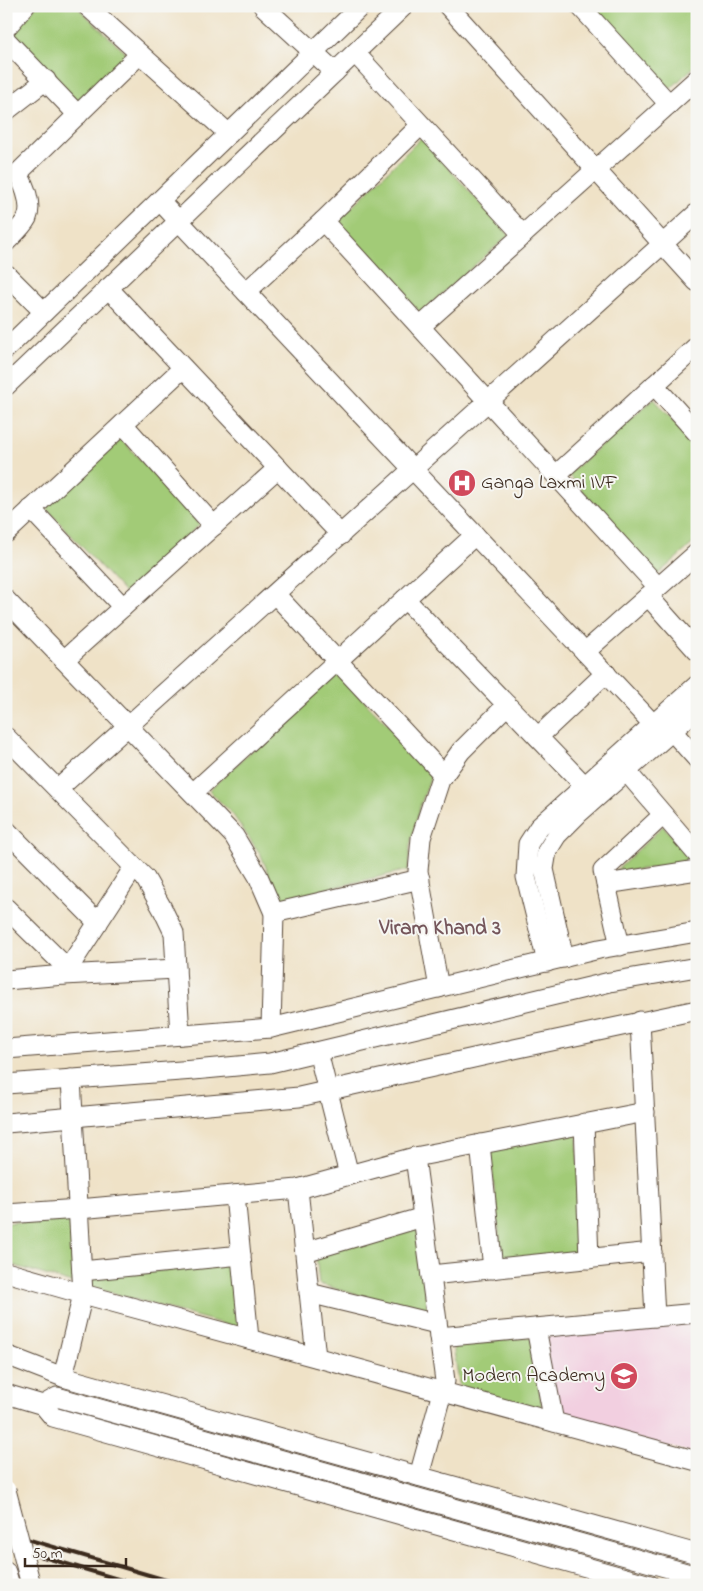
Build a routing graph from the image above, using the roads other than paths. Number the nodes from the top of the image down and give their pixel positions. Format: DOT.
graph roads {
  1 [pos="25,6"];
  2 [pos="87,6"];
  3 [pos="263,6"];
  4 [pos="361,6"];
  5 [pos="404,6"];
  6 [pos="448,6"];
  7 [pos="580,6"];
  8 [pos="6,28"];
  9 [pos="6,40"];
  10 [pos="314,52"];
  11 [pos="355,53"];
  12 [pos="140,54"];
  13 [pos="335,72"];
  14 [pos="697,79"];
  15 [pos="46,80"];
  16 [pos="670,104"];
  17 [pos="6,111"];
  18 [pos="78,115"];
  19 [pos="421,125"];
  20 [pos="229,134"];
  21 [pos="596,170"];
  22 [pos="160,201"];
  23 [pos="697,213"];
  24 [pos="178,221"];
  25 [pos="323,221"];
  26 [pos="523,235"];
  27 [pos="6,242"];
  28 [pos="662,244"];
  29 [pos="6,274"];
  30 [pos="697,282"];
  31 [pos="108,288"];
  32 [pos="246,292"];
  33 [pos="44,312"];
  34 [pos="420,327"];
  35 [pos="697,346"];
  36 [pos="6,349"];
  37 [pos="183,368"];
  38 [pos="654,385"];
  39 [pos="6,386"];
  40 [pos="488,402"];
  41 [pos="122,424"];
  42 [pos="697,433"];
  43 [pos="278,468"];
  44 [pos="413,470"];
  45 [pos="556,475"];
  46 [pos="31,510"];
  47 [pos="214,526"];
  48 [pos="6,533"];
  49 [pos="341,534"];
  50 [pos="475,535"];
  51 [pos="697,554"];
  52 [pos="653,591"];
  53 [pos="275,594"];
  54 [pos="405,599"];
  55 [pos="6,600"];
  56 [pos="123,607"];
  57 [pos="697,650"];
  58 [pos="585,652"];
  59 [pos="64,660"];
  60 [pos="338,661"];
  61 [pos="606,673"];
  62 [pos="697,685"];
  63 [pos="507,705"];
  64 [pos="697,709"];
  65 [pos="653,724"];
  66 [pos="128,726"];
  67 [pos="672,731"];
  68 [pos="538,737"];
  69 [pos="9,747"];
  70 [pos="697,759"];
  71 [pos="626,771"];
  72 [pos="444,775"];
  73 [pos="584,785"];
  74 [pos="58,790"];
  75 [pos="193,793"];
  76 [pos="663,815"];
  77 [pos="6,830"];
  78 [pos="697,854"];
  79 [pos="134,867"];
  80 [pos="697,870"];
  81 [pos="420,880"];
  82 [pos="606,884"];
  83 [pos="8,913"];
  84 [pos="274,913"];
  85 [pos="98,923"];
  86 [pos="697,932"];
  87 [pos="620,946"];
  88 [pos="555,960"];
  89 [pos="697,967"];
  90 [pos="176,969"];
  91 [pos="66,972"];
  92 [pos="6,980"];
  93 [pos="439,988"];
  94 [pos="697,1010"];
  95 [pos="640,1021"];
  96 [pos="271,1028"];
  97 [pos="180,1035"];
  98 [pos="6,1049"];
  99 [pos="318,1052"];
  100 [pos="70,1079"];
  101 [pos="6,1084"];
  102 [pos="327,1091"];
  103 [pos="645,1112"];
  104 [pos="74,1118"];
  105 [pos="6,1123"];
  106 [pos="584,1124"];
  107 [pos="480,1144"];
  108 [pos="414,1157"];
  109 [pos="349,1175"];
  110 [pos="298,1189"];
  111 [pos="234,1195"];
  112 [pos="78,1210"];
  113 [pos="6,1214"];
  114 [pos="423,1217"];
  115 [pos="305,1252"];
  116 [pos="652,1252"];
  117 [pos="240,1255"];
  118 [pos="589,1259"];
  119 [pos="493,1269"];
  120 [pos="82,1271"];
  121 [pos="6,1272"];
  122 [pos="430,1275"];
  123 [pos="309,1293"];
  124 [pos="83,1294"];
  125 [pos="697,1313"];
  126 [pos="655,1317"];
  127 [pos="536,1328"];
  128 [pos="438,1331"];
  129 [pos="248,1339"];
  130 [pos="6,1355"];
  131 [pos="316,1358"];
  132 [pos="63,1378"];
  133 [pos="442,1392"];
  134 [pos="6,1394"];
  135 [pos="43,1405"];
  136 [pos="554,1422"];
  137 [pos="697,1461"];
  138 [pos="419,1476"];
  139 [pos="6,1490"];
  140 [pos="697,1554"];
  141 [pos="6,1572"];
  142 [pos="697,1576"];
  143 [pos="10,1585"];
  144 [pos="31,1585"];
  145 [pos="650,1585"];
  1 -- 8 [label="street"];
  2 -- 12 [label="street"];
  3 -- 10 [label="street"];
  4 -- 10 [label="street"];
  5 -- 11 [label="street"];
  6 -- 21 [label="street"];
  7 -- 16 [label="street"];
  9 -- 15 [label="street"];
  10 -- 13 [label="street"];
  10 -- 20 [label="street"];
  11 -- 13 [label="street"];
  11 -- 19 [label="street"];
  12 -- 18 [label="street"];
  12 -- 20 [label="street"];
  13 -- 24 [label="street"];
  14 -- 16 [label="street"];
  15 -- 17 [label="street"];
  15 -- 18 [label="street"];
  16 -- 21 [label="street"];
  18 -- 27 [label="street"];
  19 -- 25 [label="street"];
  19 -- 26 [label="street"];
  20 -- 22 [label="street"];
  21 -- 26 [label="street"];
  21 -- 28 [label="street"];
  22 -- 24 [label="street"];
  22 -- 33 [label="street"];
  23 -- 28 [label="street"];
  24 -- 31 [label="street"];
  24 -- 32 [label="street"];
  25 -- 32 [label="street"];
  25 -- 34 [label="street"];
  26 -- 34 [label="street"];
  28 -- 30 [label="street"];
  28 -- 40 [label="street"];
  29 -- 33 [label="street"];
  31 -- 37 [label="street"];
  31 -- 39 [label="street"];
  32 -- 44 [label="street"];
  33 -- 36 [label="street"];
  34 -- 40 [label="street"];
  35 -- 38 [label="street"];
  37 -- 41 [label="street"];
  37 -- 43 [label="street"];
  38 -- 42 [label="street"];
  38 -- 45 [label="street"];
  40 -- 44 [label="street"];
  40 -- 45 [label="street"];
  41 -- 46 [label="street"];
  41 -- 47 [label="street"];
  43 -- 47 [label="street"];
  43 -- 49 [label="street"];
  44 -- 49 [label="street"];
  44 -- 50 [label="street"];
  45 -- 52 [label="street"];
  46 -- 48 [label="street"];
  46 -- 56 [label="street"];
  47 -- 56 [label="street"];
  49 -- 53 [label="street"];
  50 -- 54 [label="street"];
  50 -- 58 [label="street"];
  51 -- 52 [label="street"];
  52 -- 57 [label="street"];
  52 -- 58 [label="street"];
  53 -- 60 [label="street"];
  53 -- 66 [label="street"];
  54 -- 60 [label="street"];
  54 -- 63 [label="street"];
  55 -- 59 [label="street"];
  56 -- 59 [label="street"];
  58 -- 61 [label="street"];
  59 -- 66 [label="street"];
  60 -- 72 [label="street"];
  60 -- 75 [label="street"];
  61 -- 65 [label="street"];
  61 -- 68 [label="street"];
  62 -- 65 [label="street"];
  63 -- 68 [label="street"];
  63 -- 72 [label="street"];
  64 -- 67 [label="street"];
  65 -- 67 [label="street"];
  65 -- 73 [label="street"];
  66 -- 74 [label="street"];
  66 -- 75 [label="street"];
  67 -- 70 [label="street"];
  67 -- 71 [label="street"];
  68 -- 73 [label="street"];
  69 -- 74 [label="street"];
  71 -- 76 [label="street"];
  71 -- 88 [label="street"];
  72 -- 81 [label="street"];
  73 -- 88 [label="street"];
  74 -- 79 [label="street"];
  75 -- 84 [label="street"];
  76 -- 78 [label="street"];
  76 -- 82 [label="street"];
  77 -- 85 [label="street"];
  79 -- 85 [label="street"];
  79 -- 90 [label="street"];
  80 -- 82 [label="street"];
  81 -- 84 [label="street"];
  81 -- 93 [label="street"];
  82 -- 87 [label="street"];
  83 -- 91 [label="street"];
  84 -- 96 [label="street"];
  85 -- 91 [label="street"];
  86 -- 87 [label="street"];
  87 -- 88 [label="street"];
  88 -- 93 [label="street"];
  89 -- 99 [label="street"];
  90 -- 91 [label="street"];
  90 -- 97 [label="street"];
  91 -- 92 [label="street"];
  93 -- 96 [label="street"];
  94 -- 95 [label="street"];
  95 -- 102 [label="street"];
  95 -- 103 [label="street"];
  96 -- 97 [label="street"];
  97 -- 98 [label="street"];
  99 -- 100 [label="street"];
  99 -- 102 [label="street"];
  100 -- 101 [label="street"];
  100 -- 104 [label="street"];
  102 -- 104 [label="street"];
  102 -- 109 [label="street"];
  103 -- 106 [label="street"];
  103 -- 116 [label="street"];
  104 -- 105 [label="street"];
  104 -- 112 [label="street"];
  106 -- 107 [label="street"];
  106 -- 118 [label="street"];
  107 -- 108 [label="street"];
  107 -- 119 [label="street"];
  108 -- 109 [label="street"];
  108 -- 114 [label="street"];
  109 -- 110 [label="street"];
  110 -- 111 [label="street"];
  110 -- 115 [label="street"];
  111 -- 112 [label="street"];
  111 -- 117 [label="street"];
  112 -- 113 [label="street"];
  112 -- 120 [label="street"];
  114 -- 115 [label="street"];
  114 -- 122 [label="street"];
  115 -- 123 [label="street"];
  116 -- 118 [label="street"];
  116 -- 126 [label="street"];
  117 -- 120 [label="street"];
  117 -- 129 [label="street"];
  118 -- 119 [label="street"];
  119 -- 122 [label="street"];
  120 -- 124 [label="street"];
  121 -- 124 [label="street"];
  122 -- 128 [label="street"];
  123 -- 128 [label="street"];
  123 -- 131 [label="street"];
  124 -- 129 [label="street"];
  124 -- 132 [label="street"];
  125 -- 126 [label="street"];
  126 -- 127 [label="street"];
  127 -- 128 [label="street"];
  127 -- 136 [label="street"];
  128 -- 133 [label="street"];
  129 -- 131 [label="street"];
  130 -- 132 [label="street"];
  131 -- 133 [label="street"];
  132 -- 138 [label="street"];
  133 -- 136 [label="street"];
  133 -- 138 [label="street"];
  134 -- 135 [label="street"];
  135 -- 142 [label="street"];
  135 -- 145 [label="street"];
  136 -- 137 [label="street"];
  138 -- 140 [label="street"];
  139 -- 144 [label="street, bridge"];
  141 -- 143 [label="street"];
}
